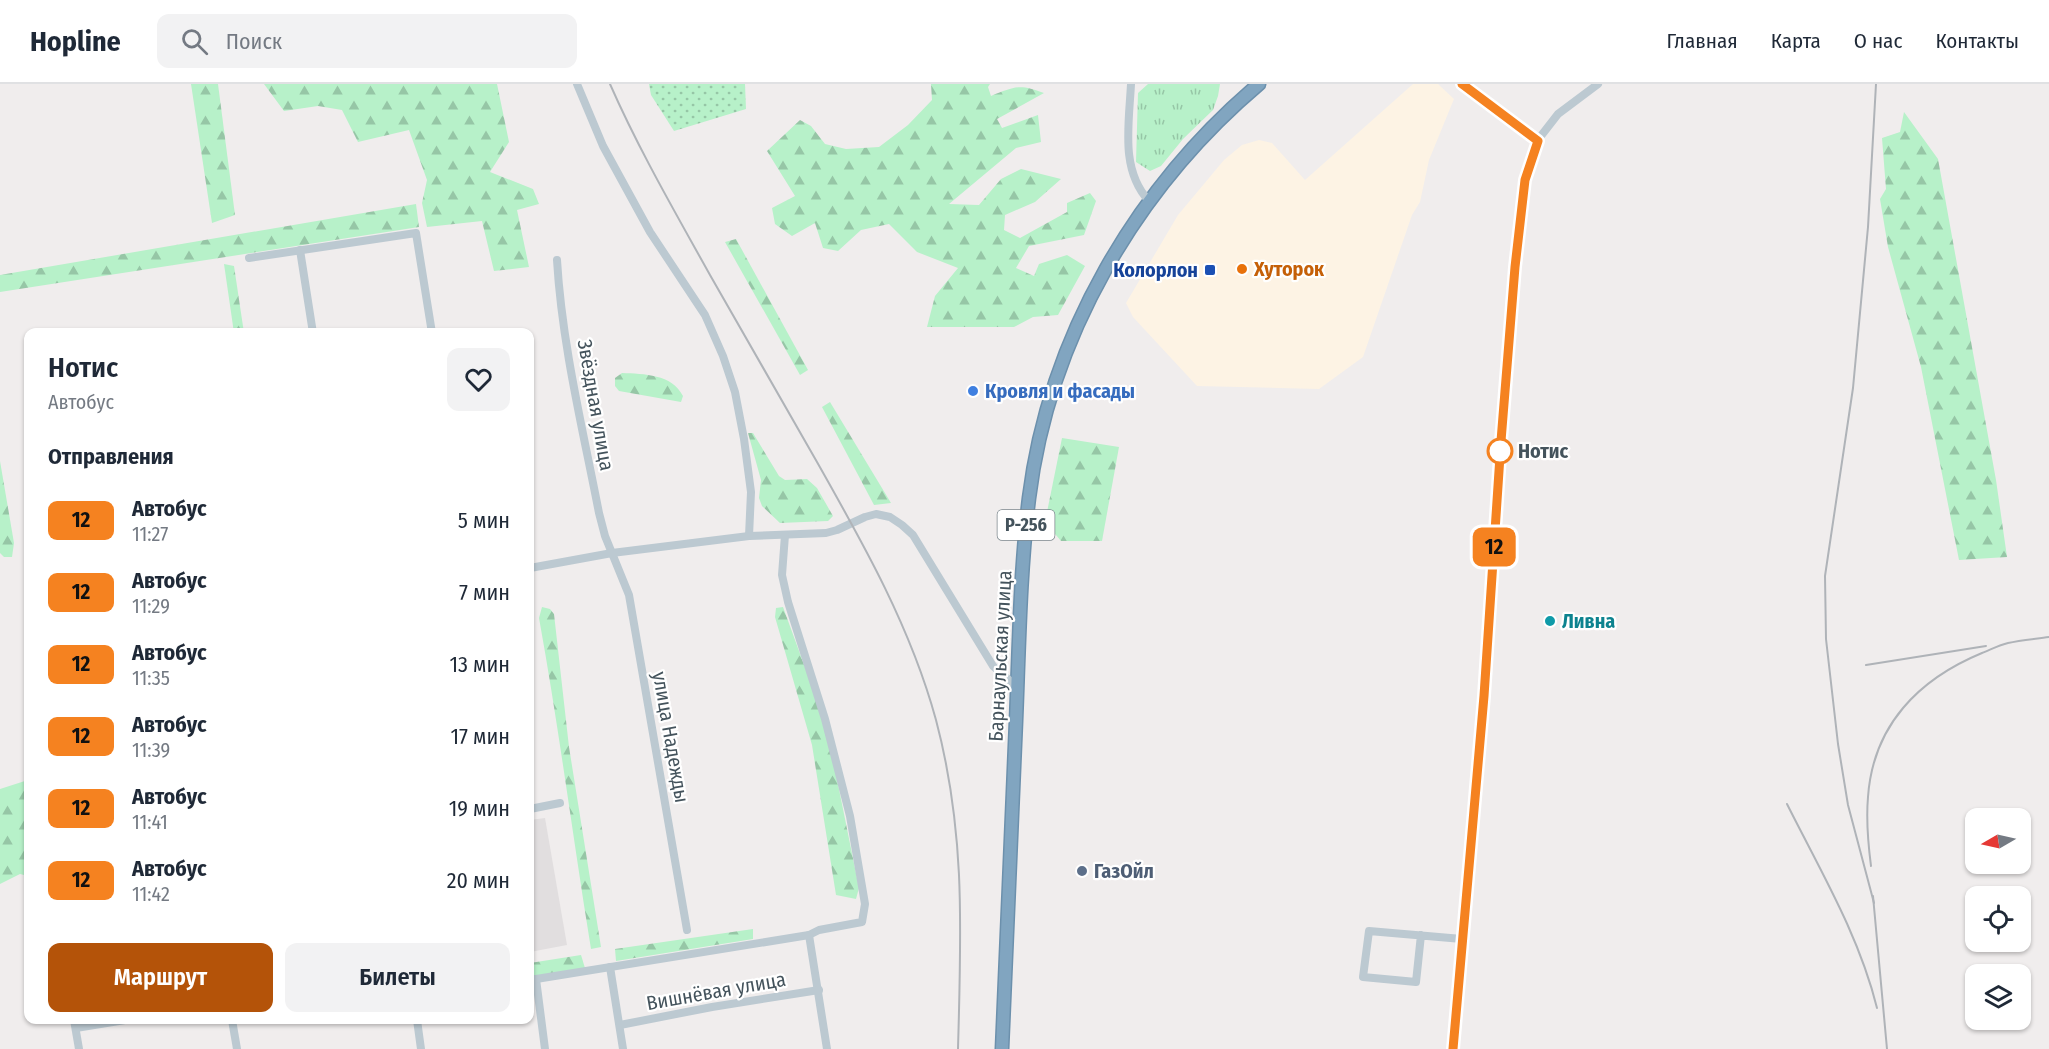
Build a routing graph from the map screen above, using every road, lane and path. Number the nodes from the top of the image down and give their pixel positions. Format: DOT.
graph roads {
  1 [pos="577,84"];
  2 [pos="1131,84"];
  3 [pos="1259,84"];
  4 [pos="1598,84"];
  5 [pos="1149,201"];
  6 [pos="300,250"];
  7 [pos="249,258"];
  8 [pos="557,260"];
  9 [pos="312,328"];
  10 [pos="431,328"];
  11 [pos="785,535"];
  12 [pos="749,536"];
  13 [pos="612,553"];
  14 [pos="534,567"];
  15 [pos="1017,687"];
  16 [pos="560,803"];
  17 [pos="534,808"];
  18 [pos="687,930"];
  19 [pos="809,935"];
  20 [pos="1421,935"];
  21 [pos="1462,939"];
  22 [pos="610,967"];
  23 [pos="534,980"];
  24 [pos="534,986"];
  25 [pos="819,990"];
  26 [pos="75,1024"];
  27 [pos="233,1024"];
  28 [pos="417,1024"];
  29 [pos="620,1025"];
  30 [pos="79,1049"];
  31 [pos="237,1049"];
  32 [pos="420,1049"];
  33 [pos="545,1049"];
  34 [pos="623,1049"];
  35 [pos="827,1049"];
  36 [pos="1002,1049"];
  37 [pos="1453,1049"];
  1 -- 12 [label="street"];
  2 -- 5 [label="street"];
  3 -- 5 [label="highway, Барнаульская улица / Р-256"];
  4 -- 21 [label="street"];
  5 -- 15 [label="highway, Барнаульская улица / Р-256"];
  6 -- 7 [label="street"];
  6 -- 9 [label="street"];
  6 -- 10 [label="street"];
  8 -- 13 [label="street, Звёздная улица"];
  11 -- 12 [label="street"];
  11 -- 15 [label="street"];
  11 -- 19 [label="street"];
  12 -- 13 [label="street"];
  13 -- 14 [label="street"];
  13 -- 18 [label="street, улица Надежды"];
  15 -- 36 [label="highway, Барнаульская улица / Р-256"];
  16 -- 17 [label="street"];
  19 -- 22 [label="street"];
  19 -- 25 [label="street"];
  20 -- 20 [label="street"];
  20 -- 21 [label="street"];
  21 -- 37 [label="street"];
  22 -- 23 [label="street"];
  22 -- 29 [label="street"];
  24 -- 33 [label="street"];
  25 -- 29 [label="street, Вишнёвая улица"];
  25 -- 35 [label="street"];
  26 -- 30 [label="street"];
  27 -- 31 [label="street"];
  28 -- 32 [label="street"];
  29 -- 34 [label="street"];
}
